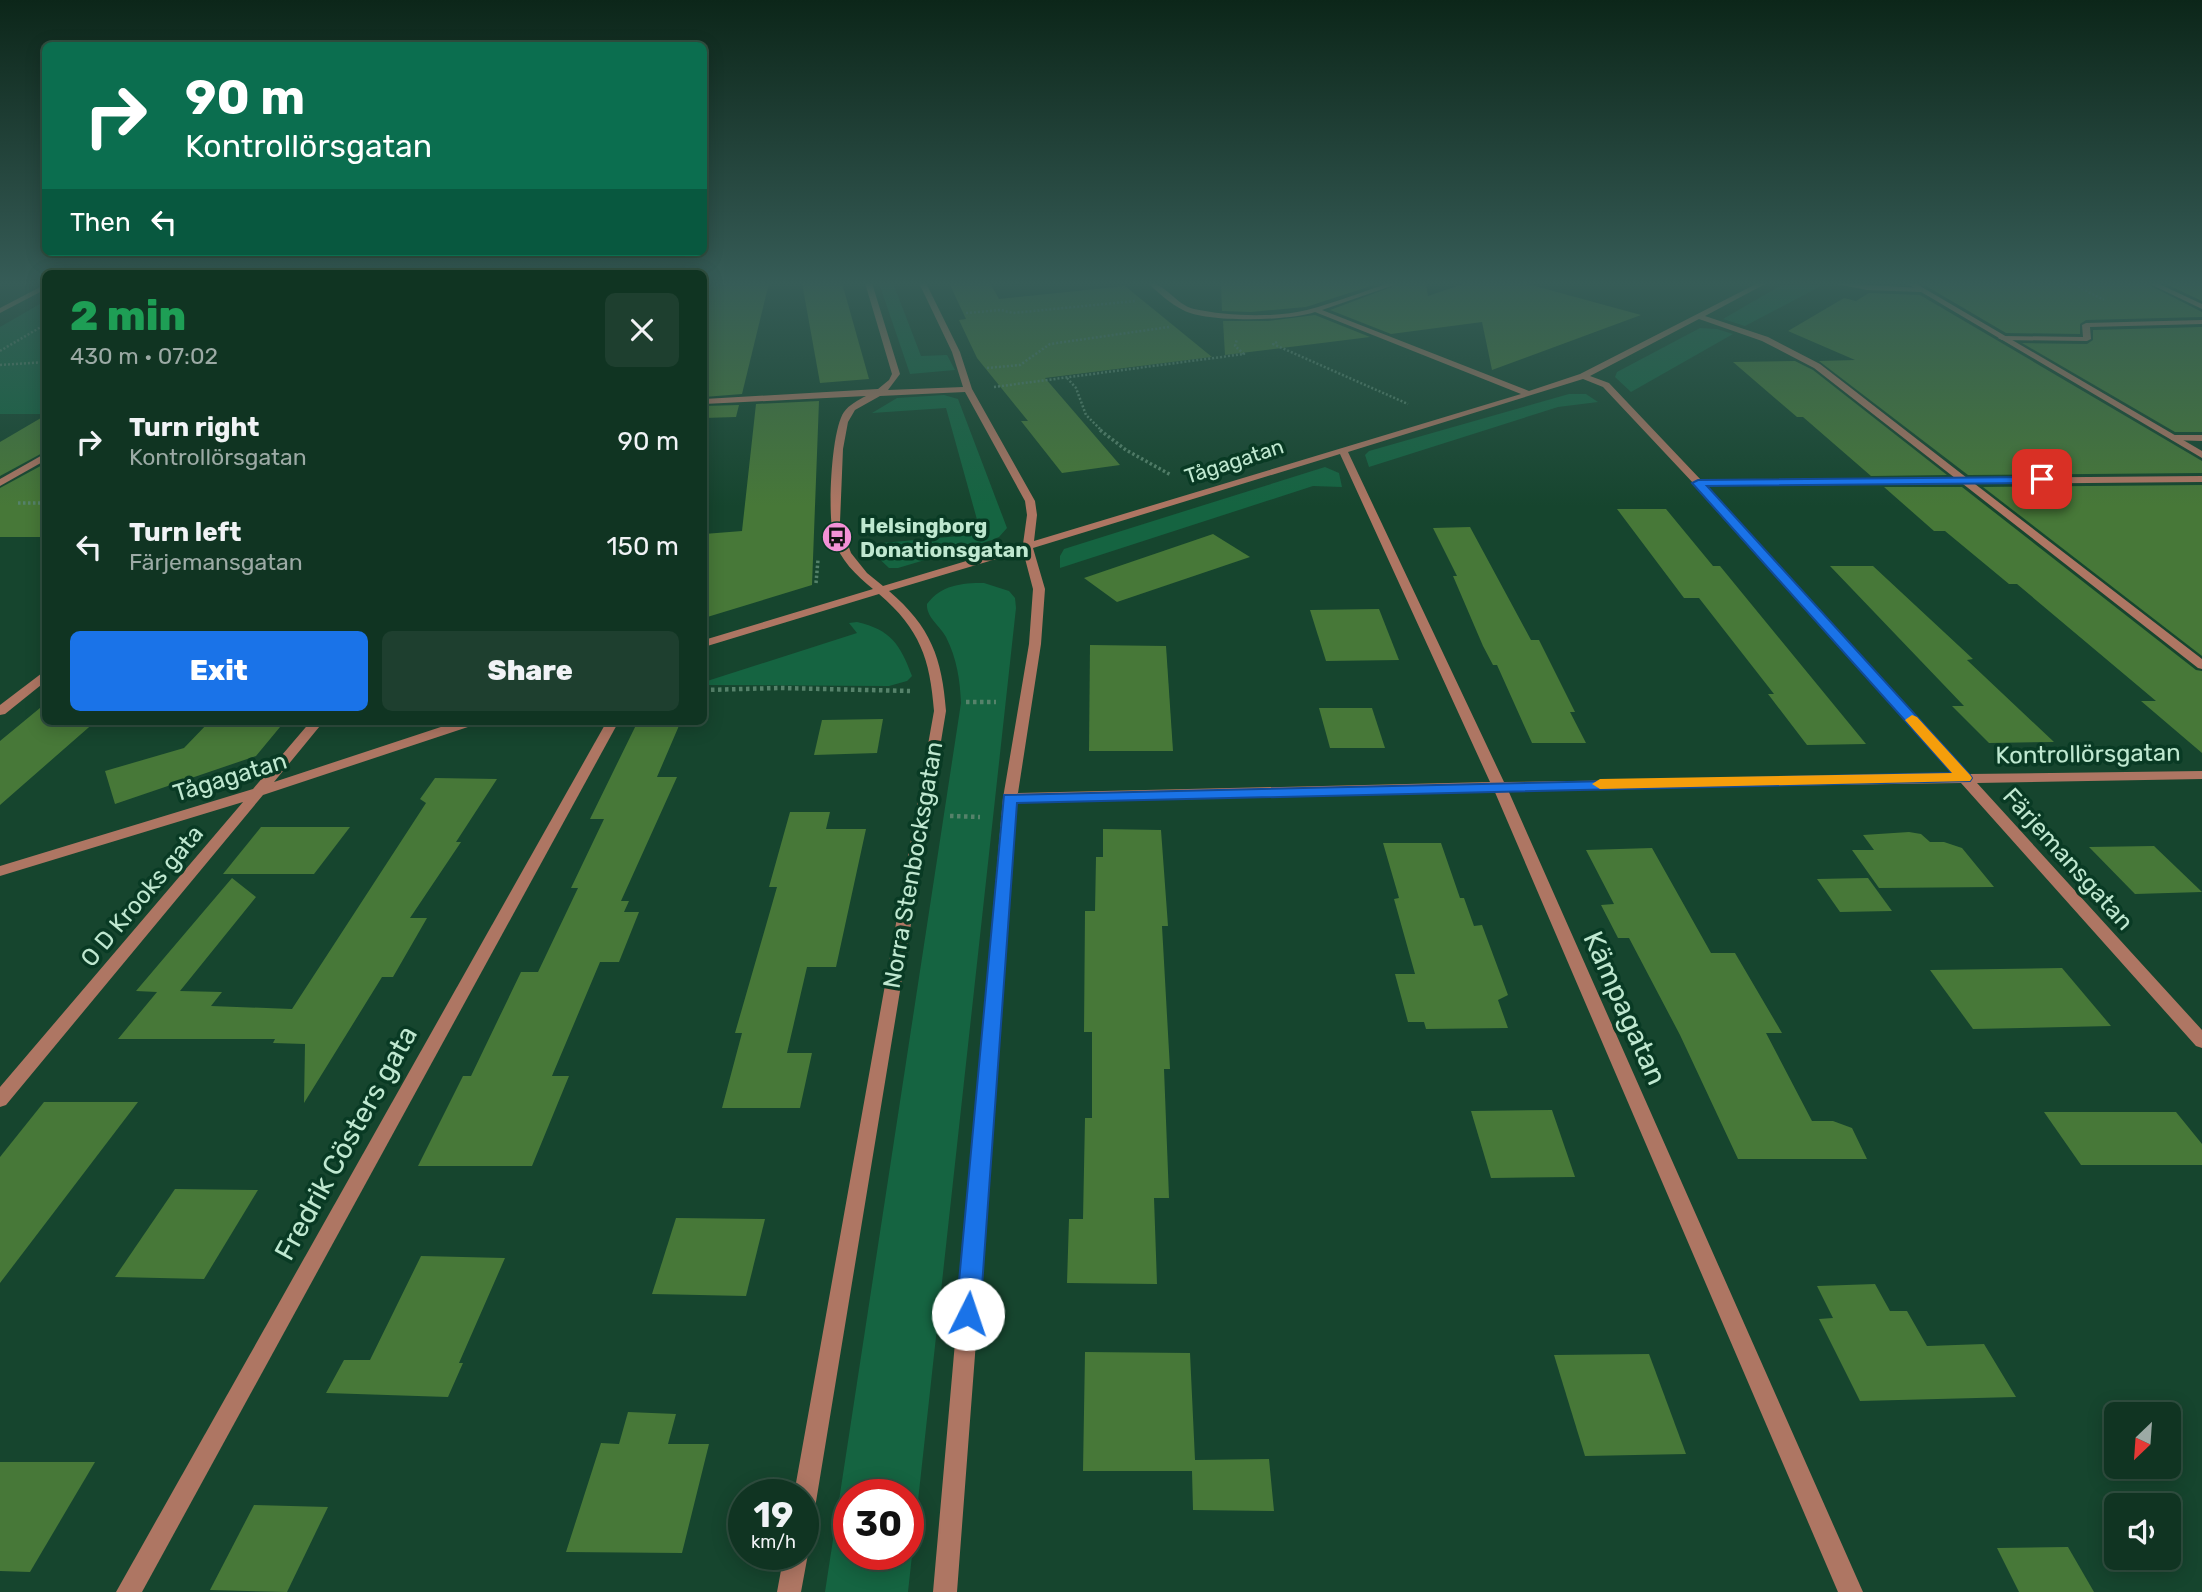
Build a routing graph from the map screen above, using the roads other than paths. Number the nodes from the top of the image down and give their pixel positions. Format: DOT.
graph roads {
  1 [pos="891,357"];
  2 [pos="958,357"];
  3 [pos="1436,357"];
  4 [pos="1620,357"];
  5 [pos="1800,357"];
  6 [pos="2035,357"];
  7 [pos="1583,376"];
  8 [pos="968,389"];
  9 [pos="875,393"];
  10 [pos="1529,394"];
  11 [pos="707,401"];
  12 [pos="2174,438"];
  13 [pos="2202,438"];
  14 [pos="1342,449"];
  15 [pos="2202,455"];
  16 [pos="42,458"];
  17 [pos="2202,479"];
  18 [pos="1962,480"];
  19 [pos="0,483"];
  20 [pos="1698,483"];
  21 [pos="1028,548"];
  22 [pos="878,590"];
  23 [pos="707,643"];
  24 [pos="2202,665"];
  25 [pos="42,677"];
  26 [pos="0,711"];
  27 [pos="315,725"];
  28 [pos="460,725"];
  29 [pos="611,725"];
  30 [pos="2202,775"];
  31 [pos="1964,778"];
  32 [pos="1499,786"];
  33 [pos="259,792"];
  34 [pos="1010,798"];
  35 [pos="0,870"];
  36 [pos="2202,1041"];
  37 [pos="0,1100"];
  38 [pos="808,1479"];
  39 [pos="793,1570"];
  40 [pos="128,1592"];
  41 [pos="789,1592"];
  42 [pos="945,1592"];
  43 [pos="1851,1592"];
  1 -- 9 [label="street, Norra Stenbocksgatan"];
  2 -- 8 [label="street"];
  3 -- 10 [label="street"];
  4 -- 7 [label="street, Tågagatan"];
  5 -- 18 [label="street"];
  6 -- 12 [label="street"];
  7 -- 10 [label="street, Tågagatan"];
  7 -- 20 [label="street, Färjemansgatan"];
  8 -- 9 [label="street"];
  8 -- 21 [label="street"];
  9 -- 11 [label="street"];
  9 -- 22 [label="street, Norra Stenbocksgatan"];
  10 -- 14 [label="street, Tågagatan"];
  12 -- 13 [label="street"];
  12 -- 15 [label="street"];
  14 -- 21 [label="street, Tågagatan"];
  14 -- 32 [label="street, Kämpagatan"];
  16 -- 19 [label="street"];
  17 -- 18 [label="street"];
  18 -- 20 [label="street"];
  18 -- 24 [label="street"];
  20 -- 31 [label="street, Färjemansgatan"];
  21 -- 22 [label="street, Tågagatan"];
  21 -- 34 [label="street"];
  22 -- 23 [label="street, Tågagatan"];
  22 -- 38 [label="street, Norra Stenbocksgatan"];
  25 -- 26 [label="street"];
  27 -- 33 [label="street, O D Krooks gata"];
  28 -- 33 [label="street, Tågagatan"];
  29 -- 40 [label="street, Fredrik Cösters gata"];
  30 -- 31 [label="street, Kontrollörsgatan"];
  31 -- 32 [label="street, Kontrollörsgatan"];
  31 -- 36 [label="street, Färjemansgatan"];
  32 -- 34 [label="street, Kontrollörsgatan"];
  32 -- 43 [label="street, Kämpagatan"];
  33 -- 35 [label="street, Tågagatan"];
  33 -- 37 [label="street, O D Krooks gata"];
  34 -- 42 [label="street"];
  39 -- 41 [label="street"];
}
